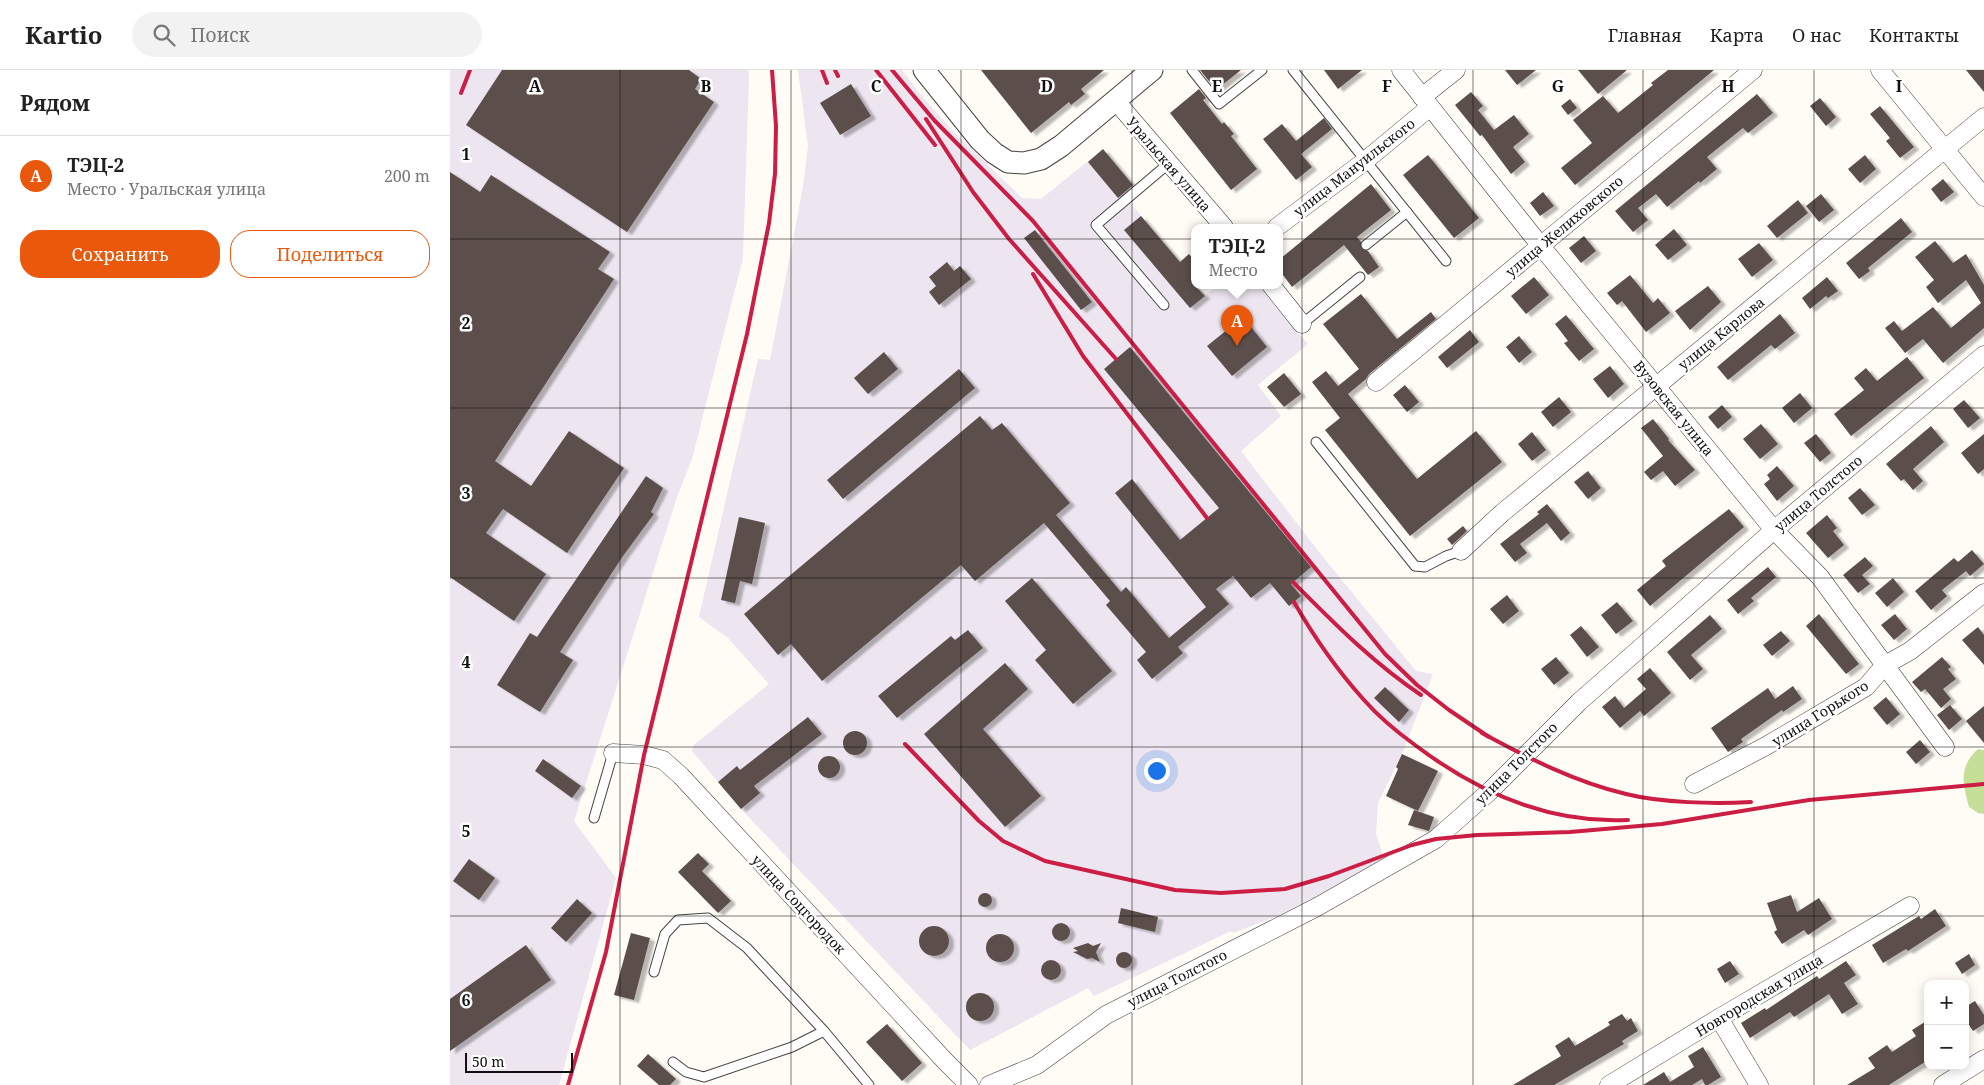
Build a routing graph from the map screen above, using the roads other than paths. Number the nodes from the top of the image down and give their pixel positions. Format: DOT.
graph roads {
  1 [pos="924,70"];
  2 [pos="1152,70"];
  3 [pos="1192,70"];
  4 [pos="1262,70"];
  5 [pos="1293,70"];
  6 [pos="1400,70"];
  7 [pos="1456,70"];
  8 [pos="1753,70"];
  9 [pos="1880,70"];
  10 [pos="1115,100"];
  11 [pos="1426,102"];
  12 [pos="1984,117"];
  13 [pos="1945,149"];
  14 [pos="1365,161"];
  15 [pos="1168,164"];
  16 [pos="1984,197"];
  17 [pos="1407,212"];
  18 [pos="1221,224"];
  19 [pos="1281,224"];
  20 [pos="1366,245"];
  21 [pos="1540,245"];
  22 [pos="1446,261"];
  23 [pos="1360,277"];
  24 [pos="1274,289"];
  25 [pos="1164,305"];
  26 [pos="1302,324"];
  27 [pos="1984,355"];
  28 [pos="1376,382"];
  29 [pos="1657,386"];
  30 [pos="1316,442"];
  31 [pos="1774,530"];
  32 [pos="1461,551"];
  33 [pos="1984,593"];
  34 [pos="1885,665"];
  35 [pos="1946,747"];
  36 [pos="613,753"];
  37 [pos="1694,784"];
  38 [pos="594,818"];
  39 [pos="1910,906"];
  40 [pos="654,972"];
  41 [pos="1719,1018"];
  42 [pos="824,1032"];
  43 [pos="1984,1059"];
  44 [pos="673,1062"];
  45 [pos="967,1084"];
  46 [pos="869,1085"];
  47 [pos="990,1085"];
  48 [pos="1609,1085"];
  49 [pos="1759,1085"];
  50 [pos="1943,1085"];
  1 -- 10 [label="street"];
  2 -- 10 [label="street"];
  3 -- 4 [label="lane"];
  5 -- 14 [label="lane"];
  6 -- 11 [label="street, Вузовская улица"];
  7 -- 11 [label="street, улица Мануильского"];
  8 -- 21 [label="street, улица Желиховского"];
  9 -- 13 [label="street"];
  10 -- 15 [label="street, Уральская улица"];
  11 -- 14 [label="street, улица Мануильского"];
  11 -- 21 [label="street, Вузовская улица"];
  12 -- 13 [label="street, улица Карлова"];
  13 -- 16 [label="street"];
  13 -- 29 [label="street, улица Карлова"];
  14 -- 17 [label="lane"];
  14 -- 19 [label="street, улица Мануильского"];
  15 -- 18 [label="street, Уральская улица"];
  15 -- 25 [label="lane"];
  17 -- 20 [label="lane"];
  17 -- 22 [label="lane"];
  21 -- 28 [label="street, улица Желиховского"];
  21 -- 29 [label="street, Вузовская улица"];
  23 -- 26 [label="lane"];
  24 -- 26 [label="street"];
  27 -- 31 [label="street, улица Толстого"];
  29 -- 31 [label="street, Вузовская улица"];
  29 -- 32 [label="street, улица Карлова"];
  30 -- 32 [label="lane"];
  31 -- 34 [label="street, Вузовская улица"];
  31 -- 47 [label="street, улица Толстого"];
  33 -- 34 [label="street, улица Горького"];
  34 -- 35 [label="street, Вузовская улица"];
  34 -- 37 [label="street, улица Горького"];
  36 -- 38 [label="lane"];
  36 -- 45 [label="street, улица Соцгородок"];
  39 -- 41 [label="street, Новгородская улица"];
  40 -- 42 [label="lane"];
  41 -- 48 [label="street, Новгородская улица"];
  41 -- 49 [label="street"];
  42 -- 44 [label="lane"];
  42 -- 46 [label="lane"];
  43 -- 50 [label="street"];
}
